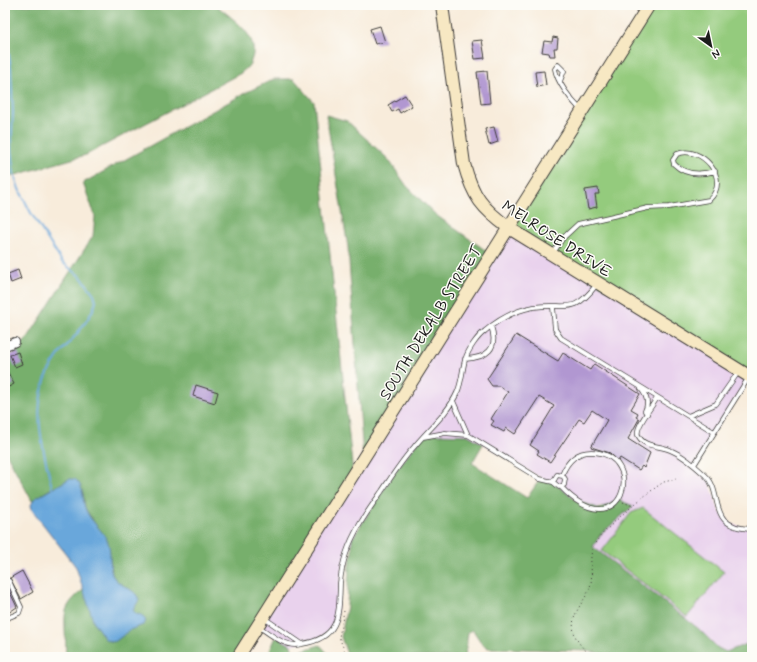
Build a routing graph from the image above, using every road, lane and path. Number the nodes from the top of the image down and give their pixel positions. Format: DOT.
graph roads {
  1 [pos="442,5"];
  2 [pos="649,5"];
  3 [pos="560,81"];
  4 [pos="582,111"];
  5 [pos="715,171"];
  6 [pos="509,228"];
  7 [pos="552,255"];
  8 [pos="597,284"];
  9 [pos="553,307"];
  10 [pos="491,326"];
  11 [pos="15,342"];
  12 [pos="5,346"];
  13 [pos="465,359"];
  14 [pos="747,375"];
  15 [pos="640,387"];
  16 [pos="657,398"];
  17 [pos="453,401"];
  18 [pos="647,414"];
  19 [pos="688,416"];
  20 [pos="714,432"];
  21 [pos="468,435"];
  22 [pos="422,437"];
  23 [pos="694,465"];
  24 [pos="562,475"];
  25 [pos="676,479"];
  26 [pos="553,482"];
  27 [pos="561,487"];
  28 [pos="619,500"];
  29 [pos="633,506"];
  30 [pos="752,529"];
  31 [pos="5,578"];
  32 [pos="5,619"];
  33 [pos="260,622"];
  34 [pos="302,644"];
  35 [pos="592,655"];
  36 [pos="238,657"];
  1 -- 6 [label="main road, MELROSE DRIVE"];
  2 -- 4 [label="main road, SOUTH DEKALB STREET"];
  3 -- 4 [label="lane"];
  4 -- 6 [label="main road, SOUTH DEKALB STREET"];
  5 -- 5 [label="lane"];
  5 -- 7 [label="lane"];
  6 -- 7 [label="main road, MELROSE DRIVE"];
  6 -- 33 [label="main road, SOUTH DEKALB STREET"];
  7 -- 8 [label="main road, MELROSE DRIVE"];
  8 -- 9 [label="lane"];
  8 -- 14 [label="main road, MELROSE DRIVE"];
  9 -- 10 [label="lane"];
  9 -- 15 [label="lane"];
  10 -- 13 [label="lane"];
  10 -- 13 [label="lane"];
  11 -- 12 [label="street"];
  13 -- 17 [label="lane"];
  14 -- 19 [label="lane"];
  14 -- 20 [label="lane"];
  15 -- 16 [label="lane"];
  15 -- 18 [label="lane"];
  16 -- 18 [label="lane"];
  16 -- 19 [label="lane"];
  17 -- 21 [label="lane"];
  17 -- 22 [label="lane"];
  18 -- 23 [label="lane"];
  19 -- 20 [label="lane"];
  20 -- 23 [label="lane"];
  21 -- 22 [label="lane"];
  21 -- 26 [label="lane"];
  22 -- 34 [label="lane"];
  23 -- 30 [label="lane"];
  24 -- 26 [label="lane"];
  24 -- 27 [label="lane"];
  24 -- 28 [label="lane"];
  25 -- 29 [label="path"];
  26 -- 27 [label="lane"];
  27 -- 28 [label="lane"];
  28 -- 29 [label="path"];
  29 -- 35 [label="path"];
  31 -- 32 [label="lane"];
  33 -- 34 [label="lane"];
  33 -- 34 [label="lane"];
  33 -- 36 [label="main road, SOUTH DEKALB STREET"];
}
